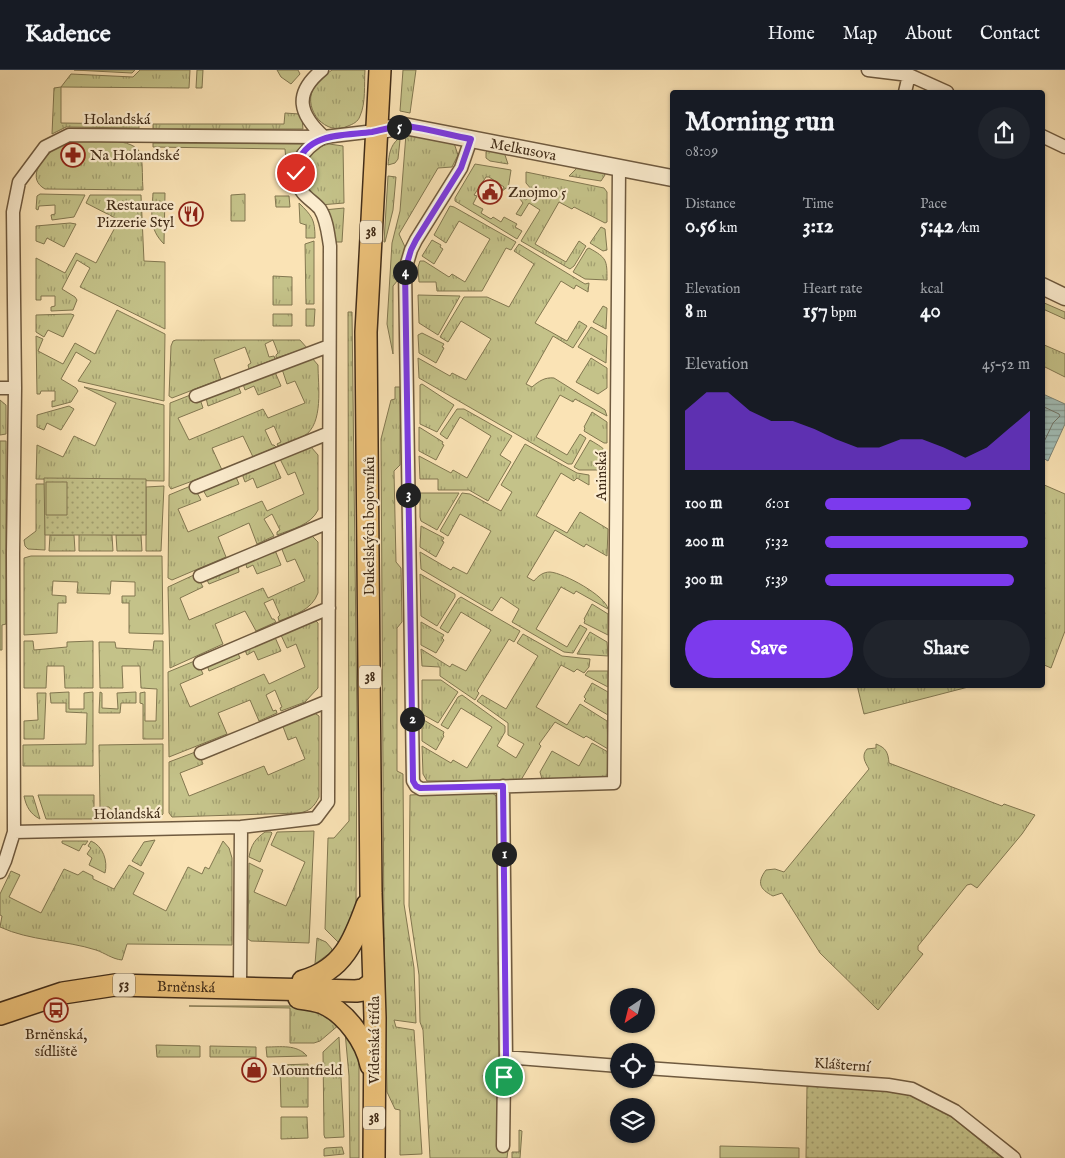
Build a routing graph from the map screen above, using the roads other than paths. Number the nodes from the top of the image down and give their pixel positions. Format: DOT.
graph roads {
  1 [pos="322,70"];
  2 [pos="380,70"];
  3 [pos="868,70"];
  4 [pos="909,75"];
  5 [pos="905,90"];
  6 [pos="943,90"];
  7 [pos="375,131"];
  8 [pos="324,137"];
  9 [pos="1045,137"];
  10 [pos="471,139"];
  11 [pos="1065,146"];
  12 [pos="619,169"];
  13 [pos="670,178"];
  14 [pos="1045,287"];
  15 [pos="1065,296"];
  16 [pos="329,346"];
  17 [pos="0,388"];
  18 [pos="15,388"];
  19 [pos="196,396"];
  20 [pos="329,433"];
  21 [pos="196,488"];
  22 [pos="329,522"];
  23 [pos="200,576"];
  24 [pos="328,608"];
  25 [pos="200,663"];
  26 [pos="328,701"];
  27 [pos="201,752"];
  28 [pos="503,786"];
  29 [pos="241,827"];
  30 [pos="14,832"];
  31 [pos="0,872"];
  32 [pos="371,893"];
  33 [pos="303,981"];
  34 [pos="373,983"];
  35 [pos="247,987"];
  36 [pos="0,1014"];
  37 [pos="506,1057"];
  38 [pos="610,1065"];
  39 [pos="655,1069"];
  40 [pos="374,1078"];
  41 [pos="503,1146"];
  42 [pos="374,1158"];
  43 [pos="1014,1158"];
  1 -- 8 [label="street"];
  2 -- 7 [label="main road, Dukelských bojovníků / 38"];
  3 -- 4 [label="street"];
  4 -- 5 [label="street"];
  4 -- 6 [label="street"];
  7 -- 8 [label="street, Holandská"];
  7 -- 10 [label="street, Melkusova"];
  7 -- 32 [label="main road, Dukelských bojovníků / 38"];
  8 -- 16 [label="street"];
  8 -- 18 [label="street, Holandská"];
  9 -- 11 [label="street"];
  10 -- 12 [label="street, Melkusova"];
  10 -- 28 [label="street"];
  12 -- 13 [label="street, Melkusova"];
  12 -- 28 [label="street, Aninská"];
  14 -- 15 [label="street"];
  16 -- 19 [label="street"];
  16 -- 20 [label="street"];
  17 -- 18 [label="street"];
  18 -- 30 [label="street, Holandská"];
  20 -- 21 [label="street"];
  20 -- 22 [label="street"];
  22 -- 23 [label="street"];
  22 -- 24 [label="street"];
  24 -- 25 [label="street"];
  24 -- 26 [label="street"];
  26 -- 27 [label="street"];
  26 -- 29 [label="street"];
  28 -- 37 [label="street"];
  29 -- 30 [label="street, Holandská"];
  29 -- 35 [label="street"];
  30 -- 31 [label="street, Holandská"];
  32 -- 33 [label="main road"];
  32 -- 34 [label="main road, Dukelských bojovníků / 38"];
  33 -- 34 [label="main road"];
  33 -- 35 [label="main road"];
  34 -- 35 [label="main road, Brněnská / 53"];
  34 -- 40 [label="main road, Vídeňská třída / 38"];
  35 -- 36 [label="main road, Brněnská / 53"];
  35 -- 40 [label="main road"];
  37 -- 38 [label="street"];
  37 -- 41 [label="street"];
  39 -- 43 [label="street, Klášterní"];
  40 -- 42 [label="main road, Vídeňská třída / 38"];
}
